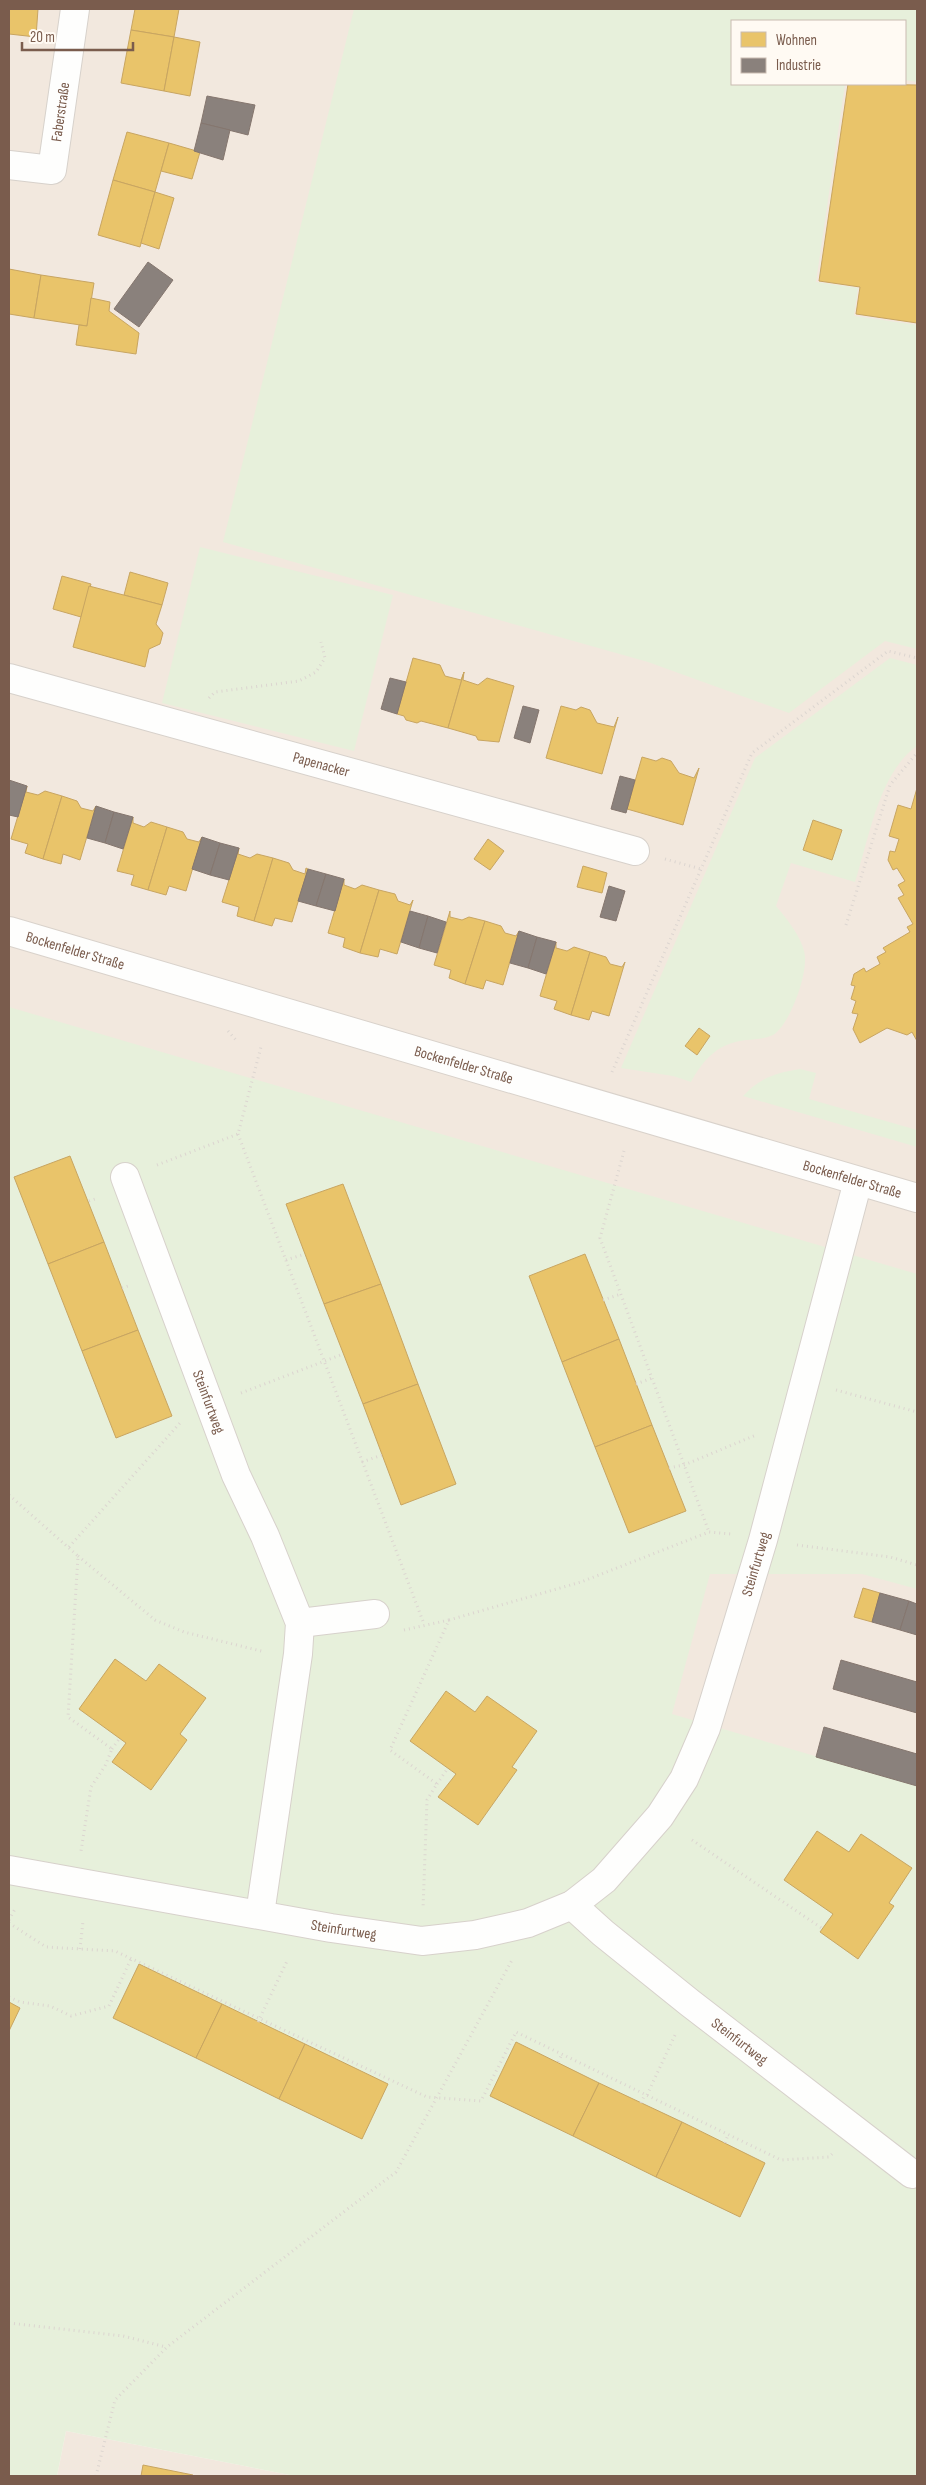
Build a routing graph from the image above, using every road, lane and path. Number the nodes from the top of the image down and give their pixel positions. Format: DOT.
graph roads {
  1 [pos="75,9"];
  2 [pos="9,165"];
  3 [pos="321,642"];
  4 [pos="917,658"];
  5 [pos="9,678"];
  6 [pos="194,729"];
  7 [pos="917,753"];
  8 [pos="635,851"];
  9 [pos="846,925"];
  10 [pos="9,931"];
  11 [pos="260,1047"];
  12 [pos="612,1072"];
  13 [pos="238,1134"];
  14 [pos="624,1151"];
  15 [pos="125,1177"];
  16 [pos="858,1181"];
  17 [pos="917,1198"];
  18 [pos="305,1254"];
  19 [pos="286,1260"];
  20 [pos="621,1294"];
  21 [pos="603,1300"];
  22 [pos="343,1354"];
  23 [pos="324,1361"];
  24 [pos="652,1378"];
  25 [pos="804,1381"];
  26 [pos="636,1384"];
  27 [pos="210,1405"];
  28 [pos="917,1412"];
  29 [pos="794,1420"];
  30 [pos="382,1455"];
  31 [pos="362,1462"];
  32 [pos="684,1464"];
  33 [pos="669,1468"];
  34 [pos="9,1494"];
  35 [pos="709,1532"];
  36 [pos="763,1540"];
  37 [pos="68,1547"];
  38 [pos="78,1556"];
  39 [pos="917,1565"];
  40 [pos="375,1614"];
  41 [pos="449,1620"];
  42 [pos="300,1623"];
  43 [pos="424,1624"];
  44 [pos="398,1631"];
  45 [pos="298,1654"];
  46 [pos="119,1739"];
  47 [pos="112,1749"];
  48 [pos="448,1768"];
  49 [pos="437,1784"];
  50 [pos="692,1840"];
  51 [pos="9,1870"];
  52 [pos="76,1881"];
  53 [pos="572,1905"];
  54 [pos="15,1909"];
  55 [pos="260,1914"];
  56 [pos="83,1921"];
  57 [pos="9,1922"];
  58 [pos="528,1923"];
  59 [pos="823,1928"];
  60 [pos="422,1941"];
  61 [pos="80,1949"];
  62 [pos="131,1959"];
  63 [pos="288,1959"];
  64 [pos="9,1997"];
  65 [pos="259,2020"];
  66 [pos="673,2039"];
  67 [pos="562,2054"];
  68 [pos="349,2060"];
  69 [pos="558,2062"];
  70 [pos="346,2064"];
  71 [pos="646,2095"];
  72 [pos="438,2099"];
  73 [pos="641,2102"];
  74 [pos="851,2127"];
  75 [pos="728,2135"];
  76 [pos="724,2142"];
  77 [pos="912,2174"];
  78 [pos="9,2322"];
  79 [pos="167,2347"];
  80 [pos="96,2476"];
  1 -- 2 [label="street, Faberstraße"];
  3 -- 6 [label="path"];
  4 -- 12 [label="path"];
  5 -- 6 [label="street, Papenacker"];
  6 -- 8 [label="street, Papenacker"];
  7 -- 9 [label="path"];
  10 -- 16 [label="street, Bockenfelder Straße"];
  11 -- 13 [label="path"];
  13 -- 15 [label="path"];
  13 -- 19 [label="path"];
  14 -- 20 [label="path"];
  15 -- 27 [label="street, Steinfurtweg"];
  16 -- 17 [label="street, Bockenfelder Straße"];
  16 -- 25 [label="street, Steinfurtweg"];
  18 -- 19 [label="path"];
  19 -- 23 [label="path"];
  20 -- 21 [label="path"];
  20 -- 24 [label="path"];
  22 -- 23 [label="path"];
  23 -- 27 [label="path"];
  23 -- 31 [label="path"];
  24 -- 26 [label="path"];
  24 -- 32 [label="path"];
  25 -- 28 [label="path"];
  25 -- 29 [label="street, Steinfurtweg"];
  27 -- 37 [label="path"];
  27 -- 42 [label="street, Steinfurtweg"];
  29 -- 32 [label="path"];
  29 -- 36 [label="street, Steinfurtweg"];
  30 -- 31 [label="path"];
  31 -- 43 [label="path"];
  32 -- 33 [label="path"];
  32 -- 35 [label="path"];
  34 -- 37 [label="path"];
  35 -- 36 [label="path"];
  35 -- 41 [label="path"];
  36 -- 39 [label="path"];
  36 -- 53 [label="street, Steinfurtweg"];
  37 -- 38 [label="path"];
  38 -- 45 [label="path"];
  38 -- 47 [label="path"];
  40 -- 42 [label="street"];
  41 -- 43 [label="path"];
  41 -- 49 [label="path"];
  42 -- 45 [label="street, Steinfurtweg"];
  43 -- 44 [label="path"];
  45 -- 55 [label="street, Steinfurtweg"];
  46 -- 47 [label="path"];
  47 -- 52 [label="path"];
  48 -- 49 [label="path"];
  49 -- 60 [label="path"];
  50 -- 59 [label="path"];
  51 -- 52 [label="street, Steinfurtweg"];
  52 -- 55 [label="street, Steinfurtweg"];
  53 -- 58 [label="street, Steinfurtweg"];
  53 -- 74 [label="street, Steinfurtweg"];
  54 -- 57 [label="path"];
  55 -- 60 [label="street, Steinfurtweg"];
  56 -- 61 [label="path"];
  57 -- 61 [label="path"];
  58 -- 60 [label="street, Steinfurtweg"];
  58 -- 72 [label="path"];
  61 -- 62 [label="path"];
  62 -- 64 [label="path"];
  62 -- 65 [label="path"];
  63 -- 65 [label="path"];
  65 -- 68 [label="path"];
  66 -- 71 [label="path"];
  67 -- 69 [label="path"];
  67 -- 71 [label="path"];
  67 -- 72 [label="path"];
  68 -- 70 [label="path"];
  68 -- 72 [label="path"];
  71 -- 73 [label="path"];
  71 -- 75 [label="path"];
  72 -- 79 [label="path"];
  74 -- 75 [label="path"];
  74 -- 77 [label="street, Steinfurtweg"];
  75 -- 76 [label="path"];
  78 -- 79 [label="path"];
  79 -- 80 [label="path"];
}
